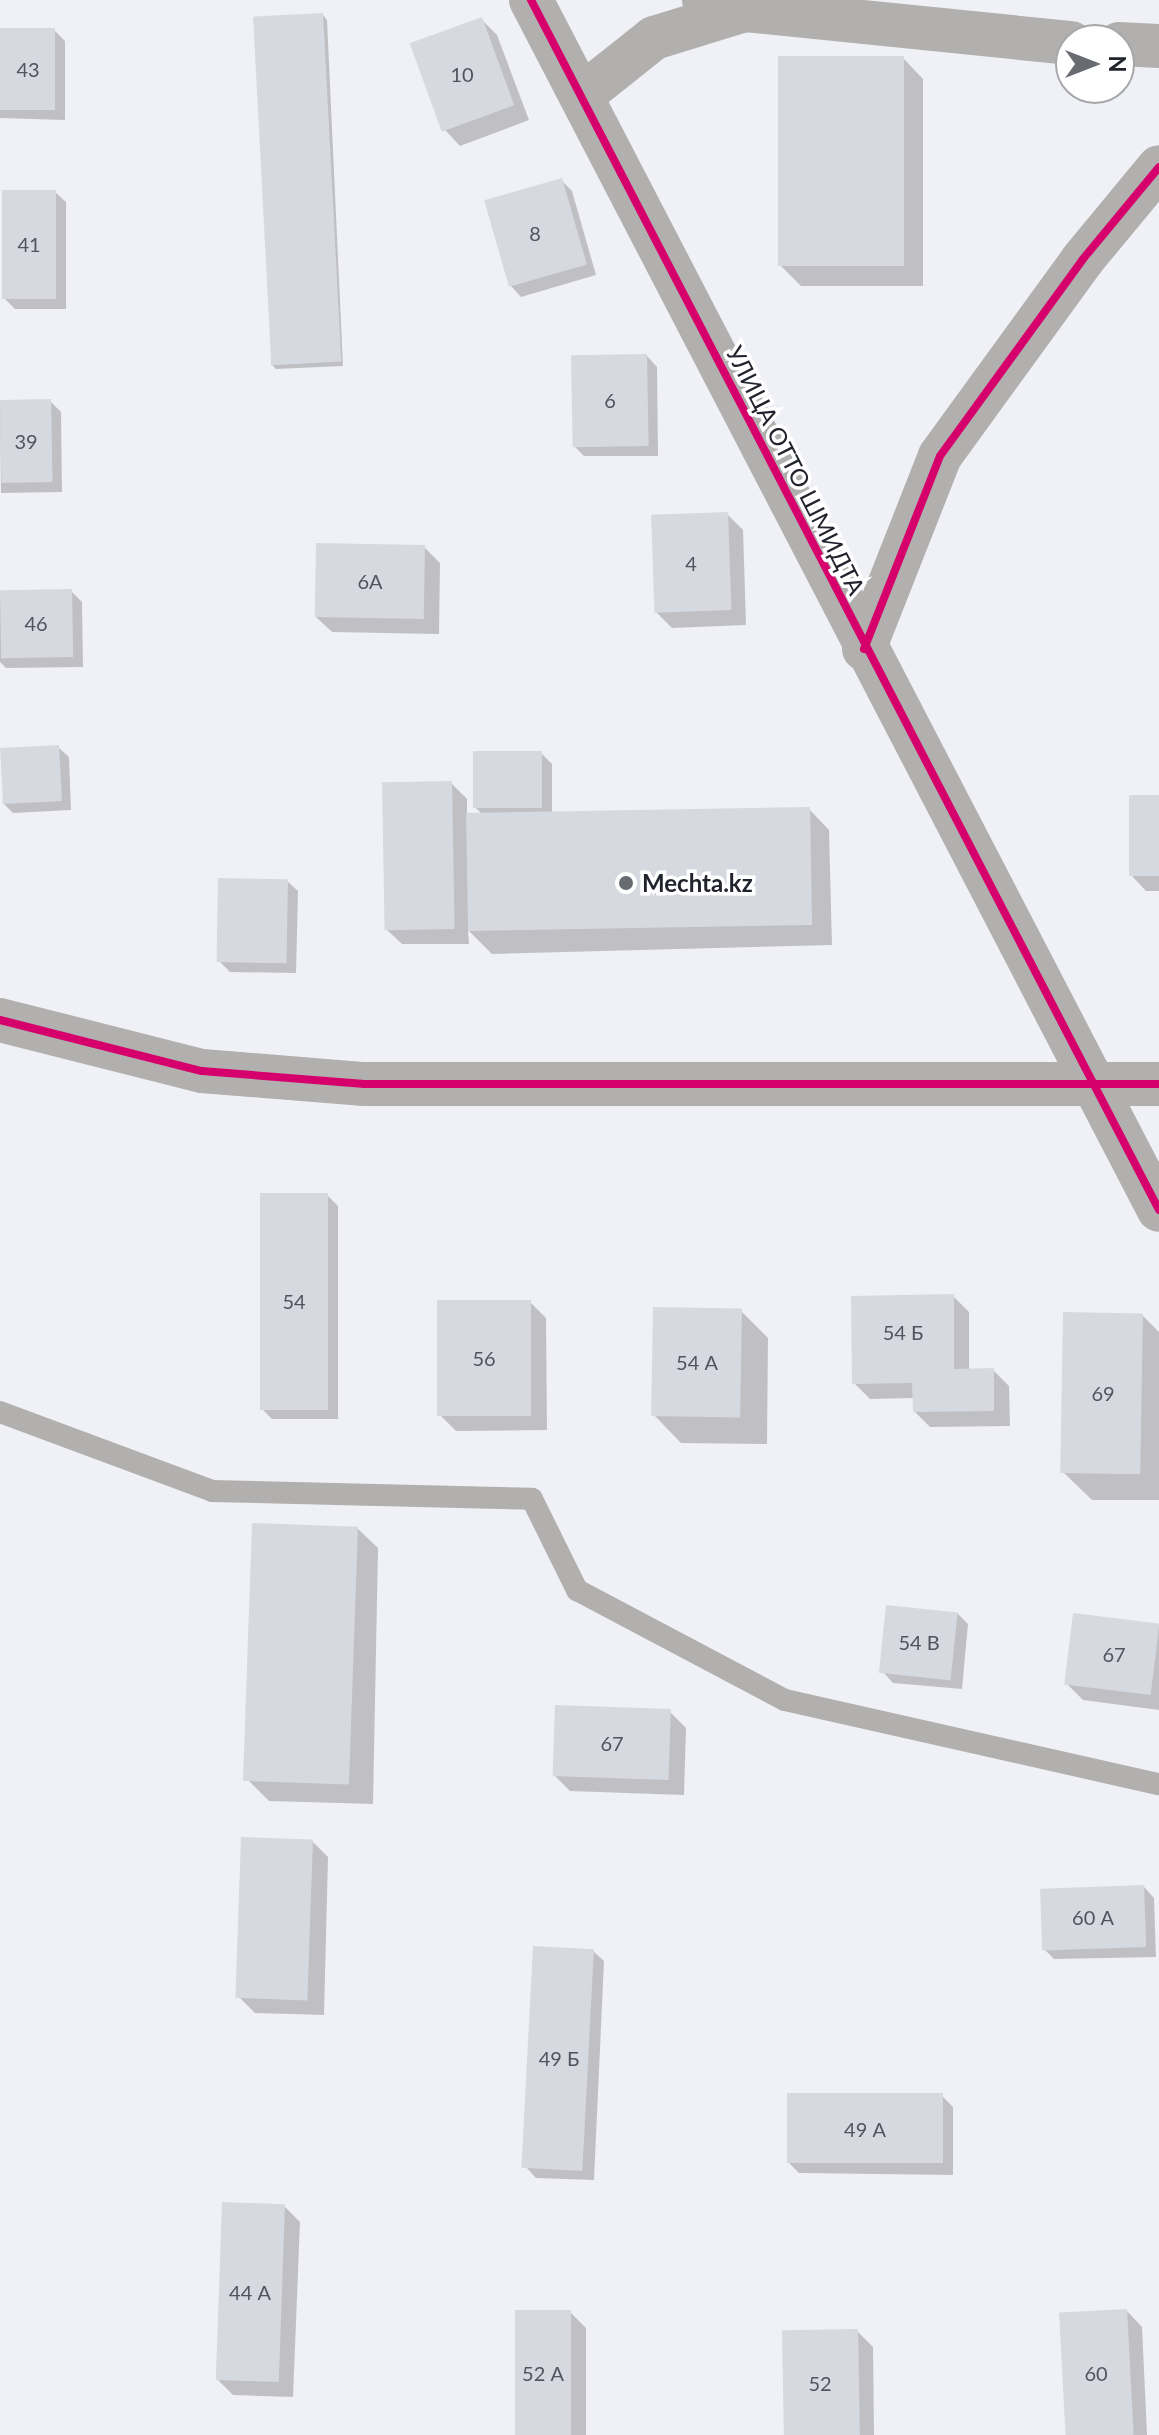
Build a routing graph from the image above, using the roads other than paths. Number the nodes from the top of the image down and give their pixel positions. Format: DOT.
graph roads {
  1 [pos="531,0"];
  2 [pos="725,5"];
  3 [pos="1055,41"];
  4 [pos="1135,45"];
  5 [pos="1159,46"];
  6 [pos="581,96"];
  7 [pos="1159,167"];
  8 [pos="864,649"];
  9 [pos="0,1020"];
  10 [pos="1159,1084"];
  11 [pos="1094,1085"];
  12 [pos="1159,1210"];
  13 [pos="0,1412"];
  14 [pos="1159,1784"];
  1 -- 6 [label="street, УЛИЦА ОТТО ШМИДТА"];
  2 -- 3 [label="street"];
  2 -- 6 [label="street"];
  4 -- 5 [label="street"];
  6 -- 8 [label="street, УЛИЦА ОТТО ШМИДТА"];
  7 -- 8 [label="street"];
  8 -- 11 [label="street, УЛИЦА ОТТО ШМИДТА"];
  9 -- 11 [label="street"];
  10 -- 11 [label="street"];
  11 -- 12 [label="street, УЛИЦА ОТТО ШМИДТА"];
  13 -- 14 [label="lane"];
}
